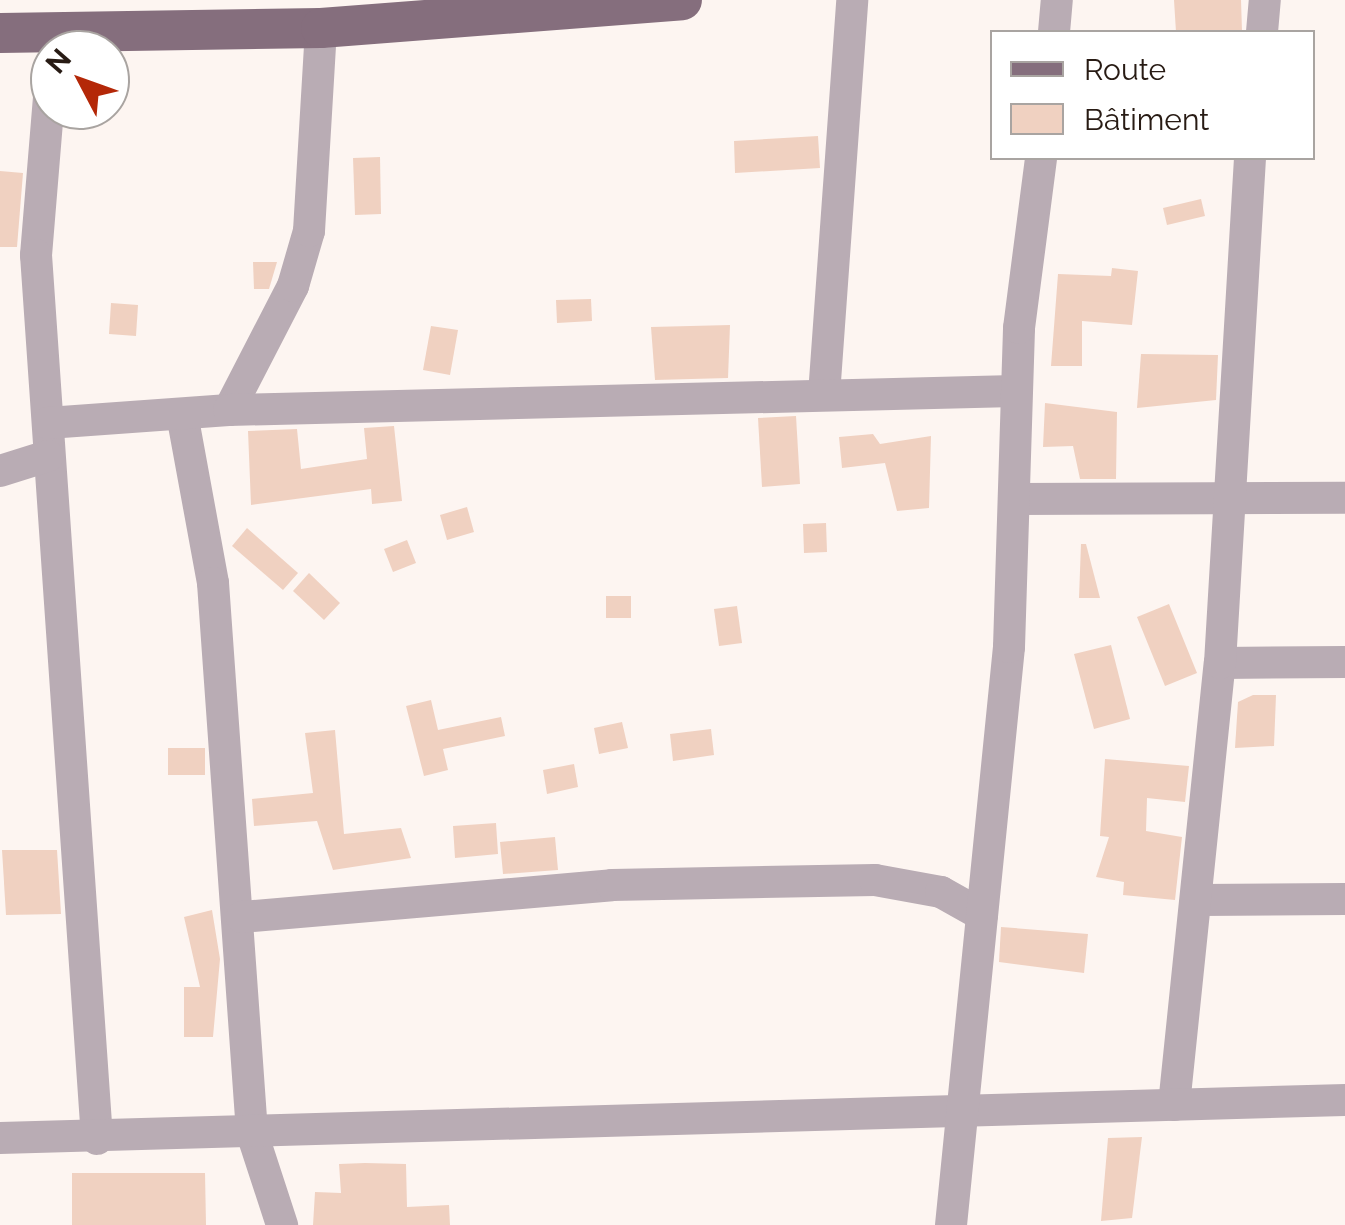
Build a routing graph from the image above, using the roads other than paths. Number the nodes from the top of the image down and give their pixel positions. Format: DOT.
graph roads {
  1 [pos="682,0"];
  2 [pos="852,0"];
  3 [pos="1056,0"];
  4 [pos="1265,0"];
  5 [pos="484,9"];
  6 [pos="322,28"];
  7 [pos="1054,30"];
  8 [pos="1262,30"];
  9 [pos="0,33"];
  10 [pos="30,37"];
  11 [pos="130,37"];
  12 [pos="46,130"];
  13 [pos="1041,160"];
  14 [pos="1250,160"];
  15 [pos="1015,391"];
  16 [pos="824,395"];
  17 [pos="230,410"];
  18 [pos="182,414"];
  19 [pos="48,423"];
  20 [pos="48,456"];
  21 [pos="0,470"];
  22 [pos="1225,498"];
  23 [pos="1345,498"];
  24 [pos="1017,499"];
  25 [pos="1220,662"];
  26 [pos="1345,662"];
  27 [pos="1345,899"];
  28 [pos="1200,900"];
  29 [pos="982,915"];
  30 [pos="242,917"];
  31 [pos="1345,1100"];
  32 [pos="1174,1104"];
  33 [pos="960,1114"];
  34 [pos="252,1133"];
  35 [pos="0,1138"];
  36 [pos="97,1138"];
  37 [pos="282,1225"];
  38 [pos="950,1225"];
  1 -- 5 [label="main road"];
  2 -- 16 [label="street"];
  3 -- 7 [label="street"];
  4 -- 8 [label="street"];
  5 -- 6 [label="main road"];
  6 -- 11 [label="main road"];
  6 -- 17 [label="street"];
  9 -- 10 [label="main road"];
  12 -- 19 [label="street"];
  13 -- 15 [label="street"];
  14 -- 22 [label="street"];
  15 -- 16 [label="street"];
  15 -- 24 [label="street"];
  16 -- 17 [label="street"];
  17 -- 18 [label="street"];
  18 -- 19 [label="street"];
  18 -- 30 [label="street"];
  19 -- 20 [label="street"];
  20 -- 21 [label="street"];
  20 -- 36 [label="street"];
  22 -- 23 [label="street"];
  22 -- 24 [label="street"];
  22 -- 25 [label="street"];
  24 -- 29 [label="street"];
  25 -- 26 [label="street"];
  25 -- 28 [label="street"];
  27 -- 28 [label="street"];
  28 -- 32 [label="street"];
  29 -- 30 [label="street"];
  29 -- 33 [label="street"];
  30 -- 34 [label="street"];
  31 -- 32 [label="street"];
  32 -- 33 [label="street"];
  33 -- 34 [label="street"];
  33 -- 38 [label="street"];
  34 -- 36 [label="street"];
  34 -- 37 [label="street"];
  35 -- 36 [label="street"];
}
